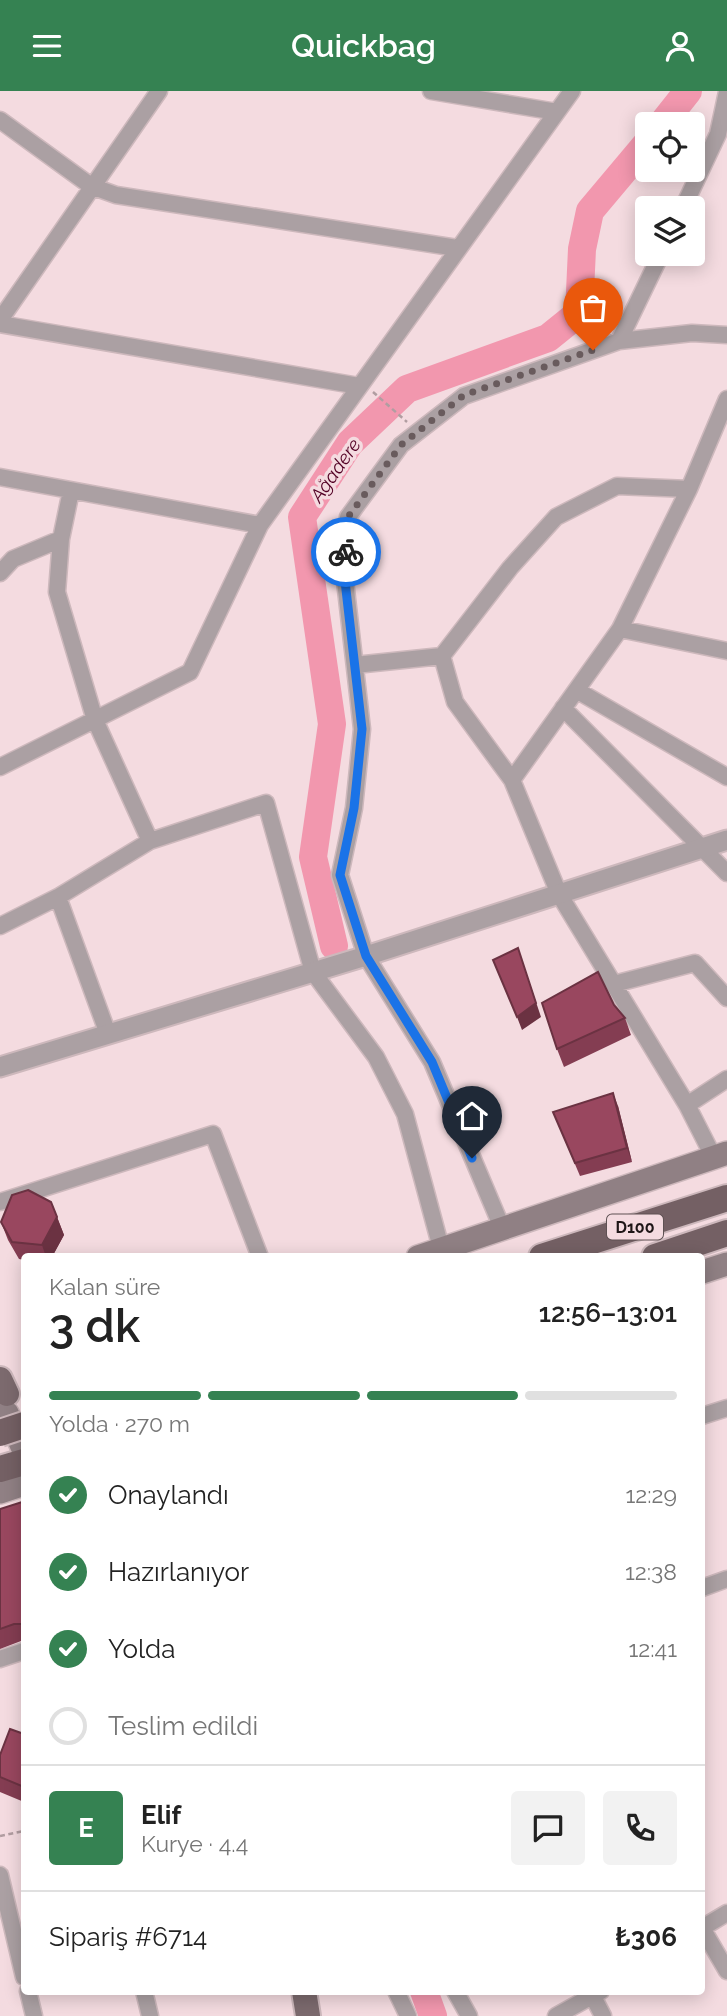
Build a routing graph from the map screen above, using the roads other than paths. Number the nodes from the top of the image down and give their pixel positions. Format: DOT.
graph roads {
  1 [pos="159,91"];
  2 [pos="431,91"];
  3 [pos="572,91"];
  4 [pos="727,92"];
  5 [pos="556,112"];
  6 [pos="0,120"];
  7 [pos="91,186"];
  8 [pos="688,196"];
  9 [pos="457,248"];
  10 [pos="655,266"];
  11 [pos="0,322"];
  12 [pos="727,335"];
  13 [pos="619,341"];
  14 [pos="359,386"];
  15 [pos="727,399"];
  16 [pos="0,477"];
  17 [pos="689,489"];
  18 [pos="71,491"];
  19 [pos="260,525"];
  20 [pos="61,539"];
  21 [pos="0,573"];
  22 [pos="620,629"];
  23 [pos="727,650"];
  24 [pos="442,656"];
  25 [pos="355,664"];
  26 [pos="578,691"];
  27 [pos="563,708"];
  28 [pos="95,720"];
  29 [pos="0,767"];
  30 [pos="727,777"];
  31 [pos="512,780"];
  32 [pos="727,840"];
  33 [pos="150,841"];
  34 [pos="702,848"];
  35 [pos="727,873"];
  36 [pos="559,894"];
  37 [pos="58,897"];
  38 [pos="0,926"];
  39 [pos="366,956"];
  40 [pos="313,972"];
  41 [pos="614,984"];
  42 [pos="727,997"];
  43 [pos="108,1034"];
  44 [pos="0,1067"];
  45 [pos="727,1079"];
  46 [pos="687,1105"];
  47 [pos="720,1156"];
  48 [pos="727,1198"];
  49 [pos="0,1202"];
  50 [pos="503,1230"];
  51 [pos="727,1233"];
  52 [pos="441,1248"];
  53 [pos="258,1253"];
  54 [pos="428,1253"];
  55 [pos="555,1253"];
  56 [pos="667,1253"];
  57 [pos="727,1264"];
  58 [pos="705,1271"];
  59 [pos="6,1393"];
  60 [pos="727,1408"];
  61 [pos="705,1415"];
  62 [pos="21,1426"];
  63 [pos="21,1426"];
  64 [pos="0,1433"];
  65 [pos="21,1444"];
  66 [pos="727,1580"];
  67 [pos="705,1587"];
  68 [pos="21,1652"];
  69 [pos="0,1659"];
  70 [pos="0,1875"];
  71 [pos="727,1913"];
  72 [pos="705,1926"];
  73 [pos="705,1933"];
  74 [pos="21,1964"];
  75 [pos="727,1971"];
  76 [pos="29,1995"];
  77 [pos="145,1995"];
  78 [pos="305,1995"];
  79 [pos="398,1995"];
  80 [pos="457,1995"];
  81 [pos="592,1995"];
  82 [pos="594,1995"];
  83 [pos="34,2016"];
  84 [pos="150,2016"];
  85 [pos="308,2016"];
  86 [pos="408,2016"];
  87 [pos="469,2016"];
  88 [pos="556,2016"];
  89 [pos="603,2016"];
  1 -- 7 [label="street"];
  2 -- 5 [label="street"];
  3 -- 5 [label="street"];
  4 -- 8 [label="street"];
  5 -- 9 [label="street"];
  6 -- 7 [label="street"];
  7 -- 9 [label="street"];
  7 -- 11 [label="street"];
  9 -- 14 [label="street"];
  10 -- 13 [label="street"];
  11 -- 14 [label="street"];
  12 -- 13 [label="street"];
  13 -- 25 [label="street"];
  14 -- 19 [label="street"];
  15 -- 17 [label="street"];
  16 -- 18 [label="street"];
  17 -- 22 [label="street"];
  17 -- 24 [label="street"];
  18 -- 19 [label="street"];
  18 -- 20 [label="street"];
  19 -- 28 [label="street"];
  20 -- 21 [label="street"];
  20 -- 28 [label="street"];
  22 -- 23 [label="street"];
  22 -- 26 [label="street"];
  24 -- 25 [label="street"];
  24 -- 31 [label="street"];
  25 -- 39 [label="street"];
  26 -- 27 [label="street"];
  26 -- 30 [label="street"];
  27 -- 31 [label="street"];
  27 -- 34 [label="street"];
  28 -- 29 [label="street"];
  28 -- 33 [label="street"];
  31 -- 36 [label="street"];
  32 -- 34 [label="street"];
  33 -- 37 [label="street"];
  33 -- 40 [label="street"];
  34 -- 35 [label="street"];
  34 -- 36 [label="street"];
  36 -- 39 [label="street"];
  36 -- 41 [label="street"];
  37 -- 38 [label="street"];
  37 -- 43 [label="street"];
  39 -- 40 [label="street"];
  39 -- 50 [label="street"];
  40 -- 43 [label="street"];
  40 -- 52 [label="street"];
  41 -- 42 [label="street"];
  41 -- 46 [label="street"];
  43 -- 44 [label="street"];
  45 -- 46 [label="street"];
  46 -- 47 [label="street"];
  47 -- 50 [label="main road"];
  48 -- 55 [label="highway, D100"];
  49 -- 53 [label="street"];
  50 -- 52 [label="main road"];
  51 -- 56 [label="highway, D100"];
  52 -- 54 [label="main road"];
  57 -- 58 [label="main road"];
  59 -- 62 [label="main road"];
  59 -- 65 [label="main road"];
  60 -- 61 [label="street"];
  63 -- 64 [label="highway, bridge"];
  66 -- 67 [label="street"];
  68 -- 69 [label="street"];
  70 -- 74 [label="street"];
  71 -- 72 [label="street"];
  73 -- 75 [label="street"];
  76 -- 83 [label="street"];
  77 -- 84 [label="street"];
  78 -- 85 [label="main road"];
  79 -- 86 [label="street"];
  80 -- 87 [label="street"];
  81 -- 88 [label="street"];
  82 -- 89 [label="street"];
}
